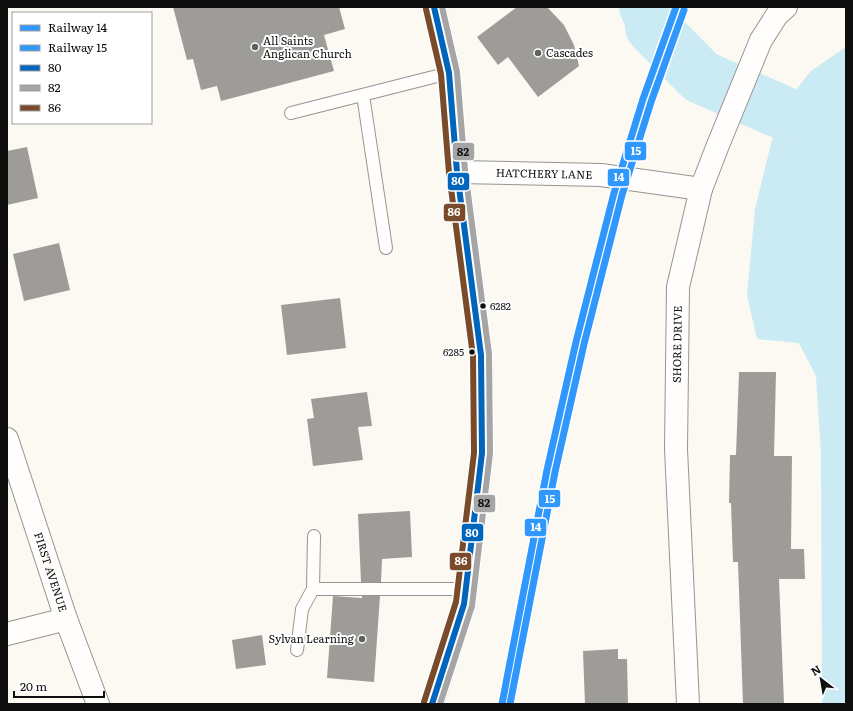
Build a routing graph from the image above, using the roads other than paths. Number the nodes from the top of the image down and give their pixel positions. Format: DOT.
graph roads {
  1 [pos="434,7"];
  2 [pos="786,7"];
  3 [pos="449,73"];
  4 [pos="363,95"];
  5 [pos="292,113"];
  6 [pos="457,172"];
  7 [pos="701,189"];
  8 [pos="386,248"];
  9 [pos="7,439"];
  10 [pos="314,536"];
  11 [pos="313,588"];
  12 [pos="466,589"];
  13 [pos="66,619"];
  14 [pos="7,634"];
  15 [pos="297,650"];
  16 [pos="98,704"];
  17 [pos="432,704"];
  18 [pos="688,704"];
  1 -- 3 [label="main road"];
  2 -- 7 [label="street, SHORE DRIVE"];
  3 -- 4 [label="lane"];
  3 -- 6 [label="main road"];
  4 -- 5 [label="lane"];
  4 -- 8 [label="lane"];
  6 -- 7 [label="street, HATCHERY LANE"];
  6 -- 12 [label="main road"];
  7 -- 18 [label="street, SHORE DRIVE"];
  9 -- 13 [label="street, FIRST AVENUE"];
  10 -- 11 [label="lane"];
  11 -- 12 [label="lane"];
  11 -- 15 [label="lane"];
  12 -- 17 [label="main road"];
  13 -- 14 [label="street"];
  13 -- 16 [label="street, FIRST AVENUE"];
}
